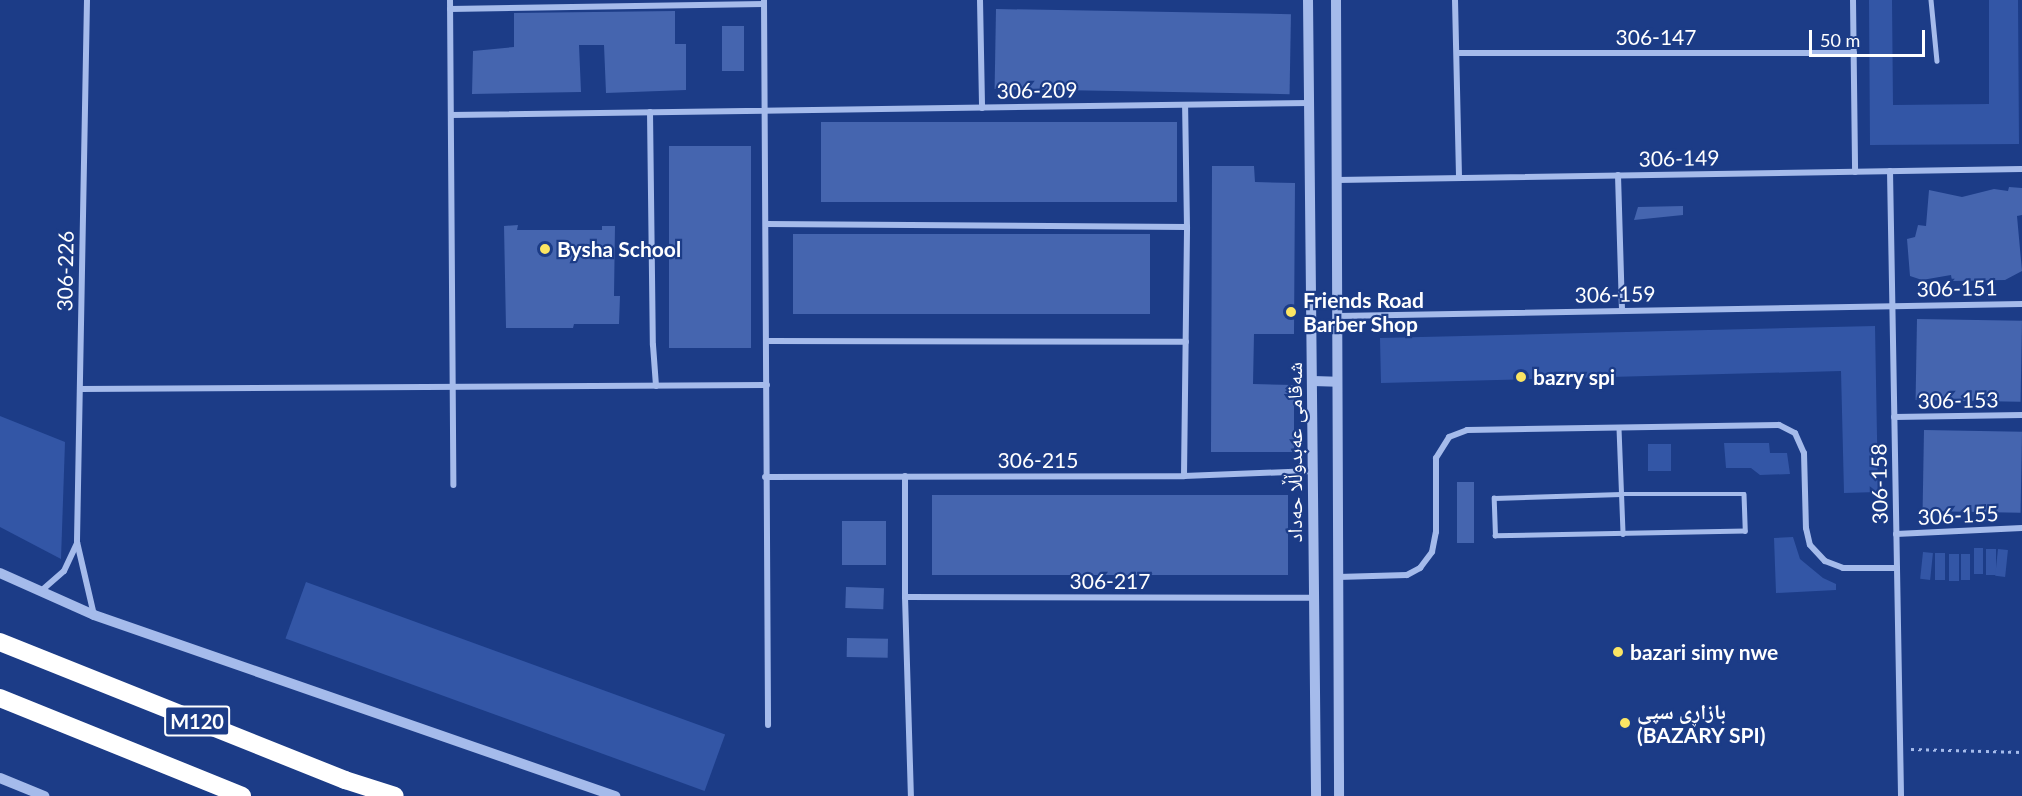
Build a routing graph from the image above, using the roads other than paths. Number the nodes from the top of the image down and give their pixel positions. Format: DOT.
graph roads {
  1 [pos="87,0"];
  2 [pos="450,0"];
  3 [pos="980,0"];
  4 [pos="1308,0"];
  5 [pos="1336,0"];
  6 [pos="1455,0"];
  7 [pos="1853,0"];
  8 [pos="1931,0"];
  9 [pos="764,2"];
  10 [pos="450,9"];
  11 [pos="1457,53"];
  12 [pos="1854,53"];
  13 [pos="1937,61"];
  14 [pos="1309,103"];
  15 [pos="1185,105"];
  16 [pos="982,108"];
  17 [pos="765,110"];
  18 [pos="650,112"];
  19 [pos="451,115"];
  20 [pos="2022,170"];
  21 [pos="1890,171"];
  22 [pos="1855,172"];
  23 [pos="1618,175"];
  24 [pos="1459,177"];
  25 [pos="1337,180"];
  26 [pos="766,224"];
  27 [pos="1187,227"];
  28 [pos="2022,304"];
  29 [pos="1892,306"];
  30 [pos="1622,310"];
  31 [pos="1338,316"];
  32 [pos="766,341"];
  33 [pos="1186,342"];
  34 [pos="1313,381"];
  35 [pos="1337,381"];
  36 [pos="656,386"];
  37 [pos="767,386"];
  38 [pos="453,387"];
  39 [pos="80,389"];
  40 [pos="2022,415"];
  41 [pos="1894,417"];
  42 [pos="1619,428"];
  43 [pos="1312,471"];
  44 [pos="905,476"];
  45 [pos="1184,476"];
  46 [pos="765,477"];
  47 [pos="453,485"];
  48 [pos="1621,494"];
  49 [pos="2022,528"];
  50 [pos="1623,534"];
  51 [pos="1896,534"];
  52 [pos="77,542"];
  53 [pos="1897,568"];
  54 [pos="0,573"];
  55 [pos="1338,577"];
  56 [pos="40,591"];
  57 [pos="905,597"];
  58 [pos="1316,598"];
  59 [pos="94,615"];
  60 [pos="0,642"];
  61 [pos="0,698"];
  62 [pos="768,725"];
  63 [pos="0,778"];
  64 [pos="44,796"];
  65 [pos="242,796"];
  66 [pos="395,796"];
  67 [pos="615,796"];
  68 [pos="911,796"];
  69 [pos="1316,796"];
  70 [pos="1339,796"];
  71 [pos="1901,796"];
  1 -- 39 [label="street, 306-226"];
  2 -- 10 [label="street"];
  3 -- 16 [label="street"];
  4 -- 14 [label="street, شەقامی عەبدوڵڵا حەداد"];
  5 -- 25 [label="street, شەقامی عەبدوڵڵا حەداد"];
  6 -- 11 [label="street"];
  7 -- 12 [label="street"];
  8 -- 13 [label="lane"];
  9 -- 10 [label="street"];
  9 -- 17 [label="street"];
  10 -- 19 [label="street"];
  11 -- 12 [label="street, 306-147"];
  11 -- 24 [label="street"];
  12 -- 22 [label="street"];
  14 -- 15 [label="street, 306-209"];
  14 -- 34 [label="street, شەقامی عەبدوڵڵا حەداد"];
  15 -- 16 [label="street, 306-209"];
  15 -- 27 [label="street"];
  16 -- 17 [label="street, 306-209"];
  17 -- 18 [label="street, 306-209"];
  17 -- 26 [label="street"];
  18 -- 19 [label="street, 306-209"];
  18 -- 36 [label="street"];
  19 -- 38 [label="street"];
  20 -- 21 [label="street, 306-149"];
  21 -- 22 [label="street, 306-149"];
  21 -- 29 [label="street, 306-158"];
  22 -- 23 [label="street, 306-149"];
  23 -- 24 [label="street, 306-149"];
  23 -- 30 [label="street"];
  24 -- 25 [label="street, 306-149"];
  25 -- 31 [label="street, شەقامی عەبدوڵڵا حەداد"];
  26 -- 27 [label="street"];
  26 -- 32 [label="street"];
  27 -- 33 [label="street"];
  28 -- 29 [label="street, 306-151"];
  29 -- 30 [label="street, 306-159"];
  29 -- 41 [label="street, 306-158"];
  30 -- 31 [label="street, 306-159"];
  31 -- 35 [label="street, شەقامی عەبدوڵڵا حەداد"];
  32 -- 33 [label="street"];
  32 -- 37 [label="street"];
  33 -- 45 [label="street"];
  34 -- 35 [label="street"];
  34 -- 43 [label="street, شەقامی عەبدوڵڵا حەداد"];
  35 -- 55 [label="street, شەقامی عەبدوڵڵا حەداد"];
  36 -- 37 [label="street"];
  36 -- 38 [label="street"];
  37 -- 46 [label="street"];
  38 -- 39 [label="street"];
  38 -- 47 [label="street"];
  39 -- 52 [label="street, 306-226"];
  40 -- 41 [label="street, 306-153"];
  41 -- 51 [label="street, 306-158"];
  42 -- 48 [label="lane"];
  42 -- 53 [label="street"];
  42 -- 55 [label="street"];
  43 -- 45 [label="street, 306-215"];
  43 -- 58 [label="street, شەقامی عەبدوڵڵا حەداد"];
  44 -- 45 [label="street, 306-215"];
  44 -- 46 [label="street, 306-215"];
  44 -- 57 [label="street"];
  46 -- 62 [label="street"];
  48 -- 50 [label="lane"];
  48 -- 50 [label="lane"];
  48 -- 50 [label="lane"];
  49 -- 51 [label="street, 306-155"];
  51 -- 53 [label="street, 306-158"];
  52 -- 56 [label="street, 306-226"];
  52 -- 59 [label="street, 306-226"];
  53 -- 71 [label="street, 306-158"];
  54 -- 56 [label="street"];
  55 -- 70 [label="street, شەقامی عەبدوڵڵا حەداد"];
  56 -- 59 [label="street"];
  57 -- 58 [label="street, 306-217"];
  57 -- 68 [label="street"];
  58 -- 69 [label="street, شەقامی عەبدوڵڵا حەداد"];
  59 -- 67 [label="street"];
  60 -- 66 [label="highway, M120"];
  61 -- 65 [label="highway, M120"];
  63 -- 64 [label="street"];
}
